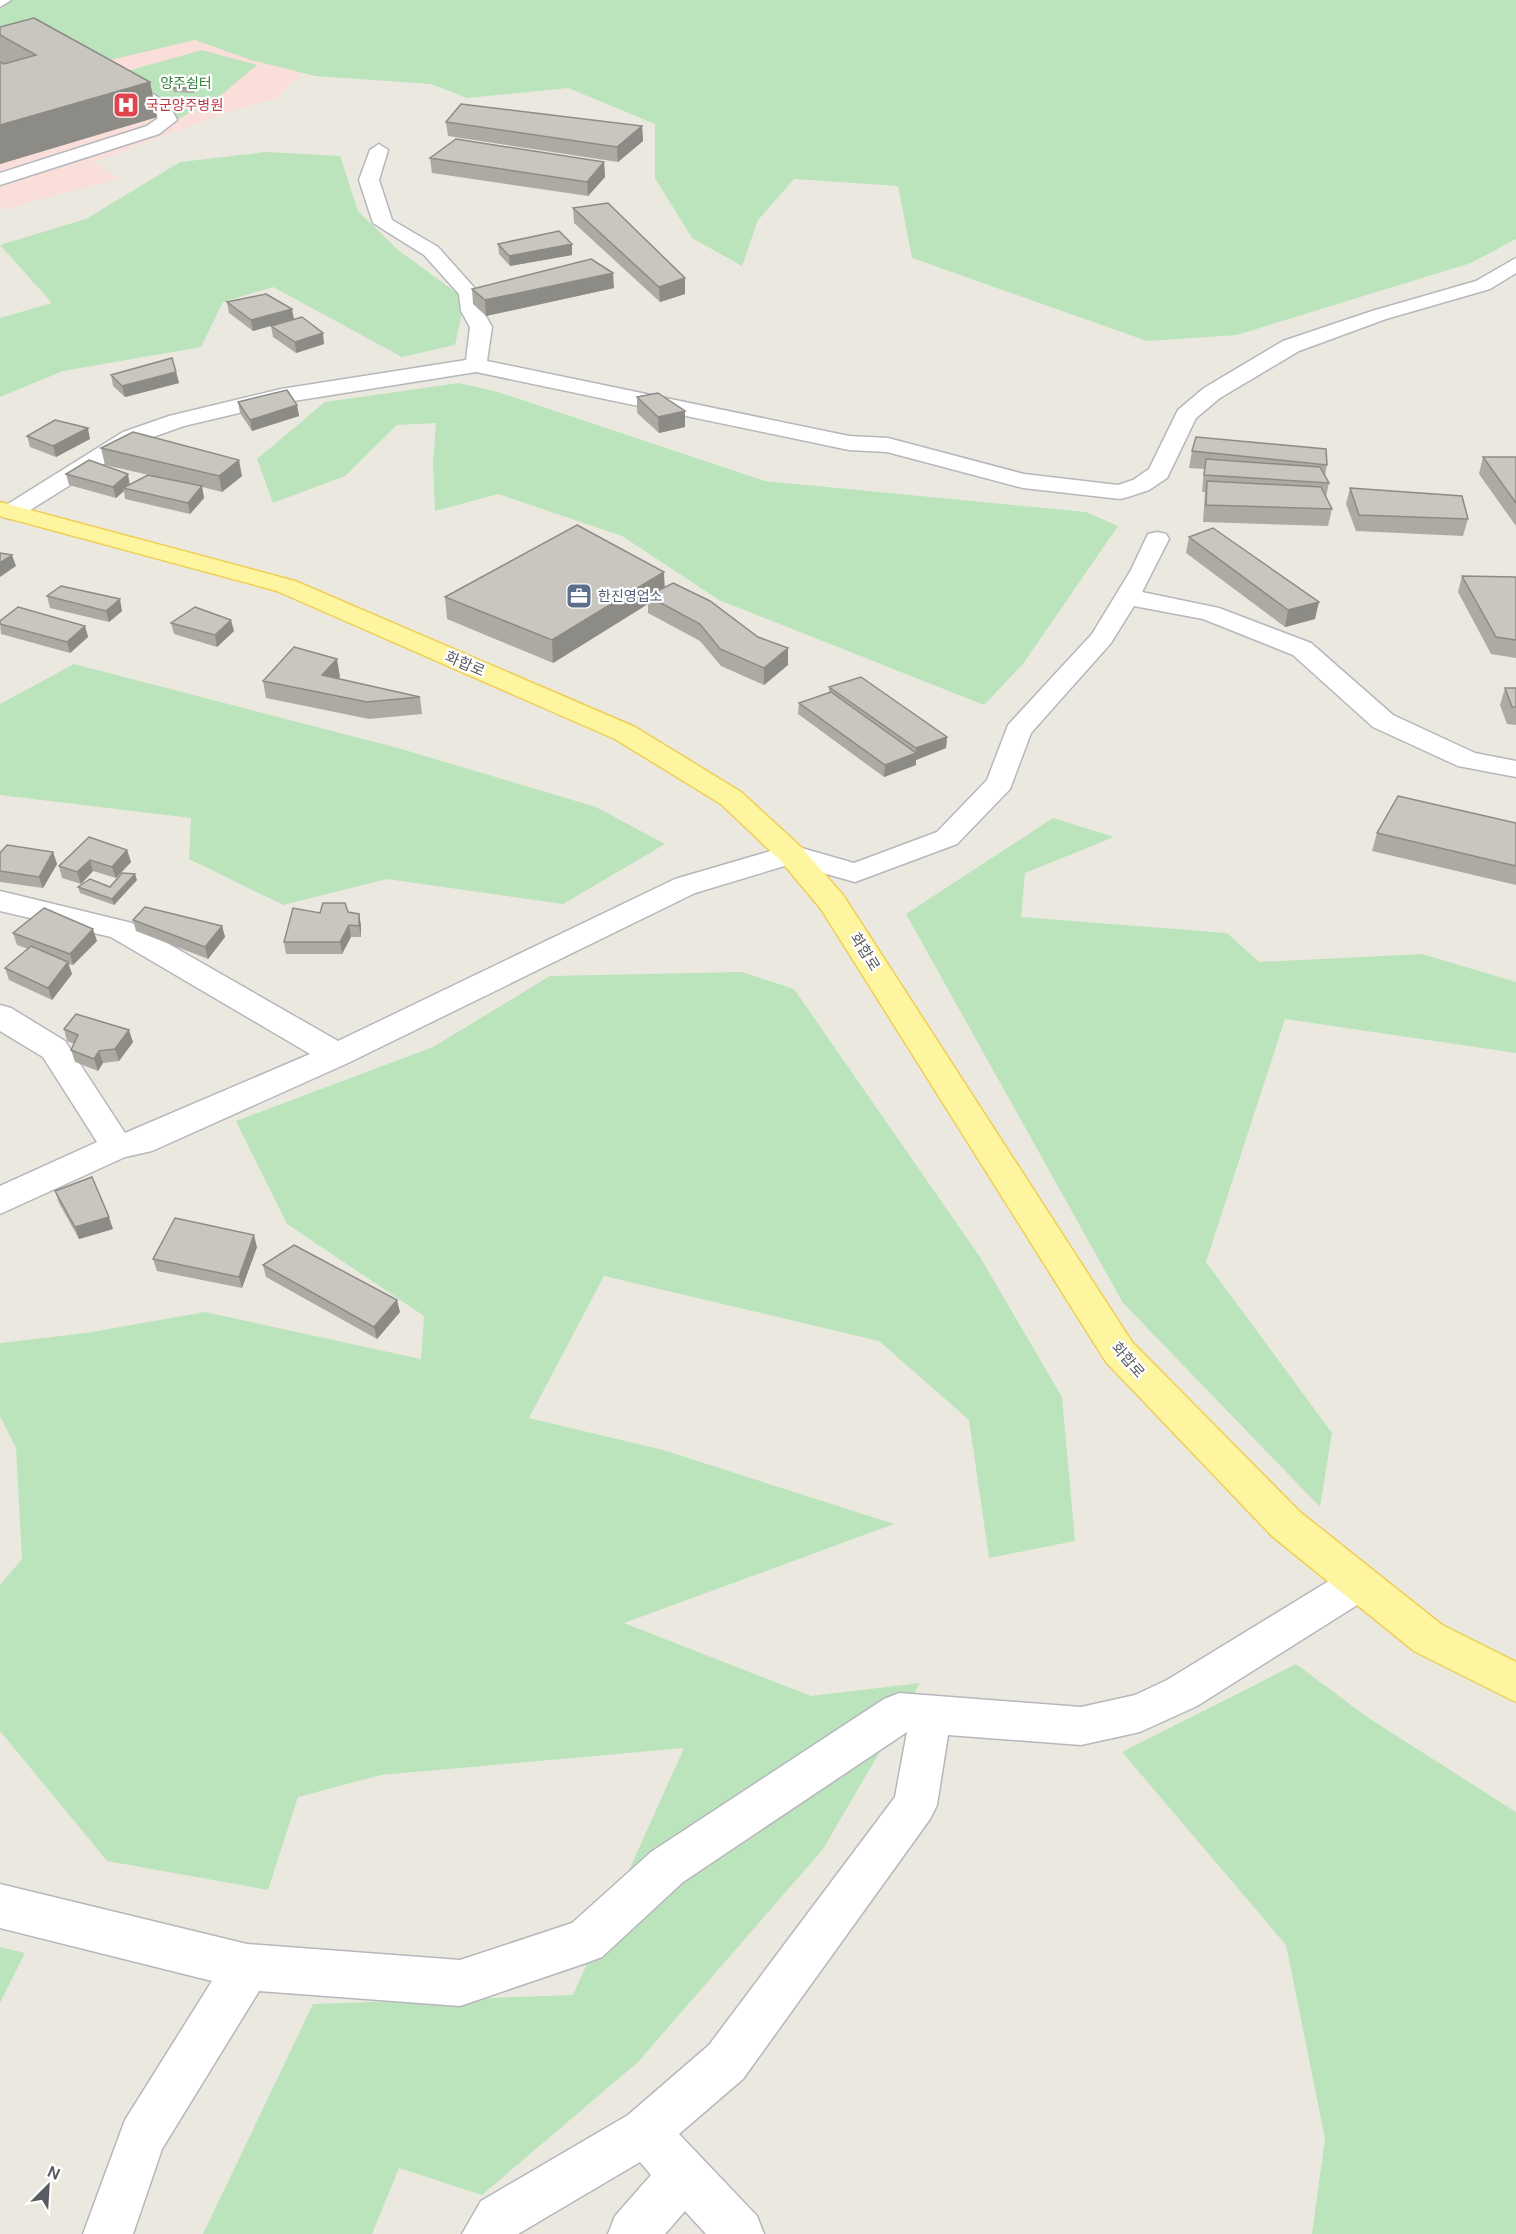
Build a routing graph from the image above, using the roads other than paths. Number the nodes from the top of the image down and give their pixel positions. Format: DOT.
graph roads {
  1 [pos="99,74"];
  2 [pos="380,150"];
  3 [pos="0,179"];
  4 [pos="1516,264"];
  5 [pos="476,365"];
  6 [pos="6,511"];
  7 [pos="1157,539"];
  8 [pos="1127,597"];
  9 [pos="1516,769"];
  10 [pos="791,854"];
  11 [pos="0,901"];
  12 [pos="0,1016"];
  13 [pos="337,1055"];
  14 [pos="117,1148"];
  15 [pos="0,1201"];
  16 [pos="1359,1583"];
  17 [pos="1516,1683"];
  18 [pos="931,1714"];
  19 [pos="0,1906"];
  20 [pos="247,1967"];
  21 [pos="645,2132"];
  22 [pos="684,2174"];
  23 [pos="108,2234"];
  24 [pos="487,2234"];
  25 [pos="633,2234"];
  26 [pos="739,2234"];
  1 -- 3 [label="street"];
  2 -- 5 [label="street"];
  4 -- 5 [label="street"];
  5 -- 6 [label="street"];
  6 -- 10 [label="main road, 화합로"];
  7 -- 8 [label="street"];
  8 -- 9 [label="street"];
  8 -- 10 [label="street"];
  10 -- 13 [label="street"];
  10 -- 16 [label="main road, 화합로"];
  11 -- 13 [label="street"];
  12 -- 14 [label="street"];
  13 -- 14 [label="street"];
  14 -- 15 [label="street"];
  16 -- 17 [label="main road, 화합로"];
  16 -- 18 [label="street"];
  18 -- 20 [label="street"];
  18 -- 21 [label="street"];
  19 -- 20 [label="street"];
  20 -- 23 [label="street"];
  21 -- 22 [label="street"];
  21 -- 24 [label="street"];
  22 -- 25 [label="street"];
  22 -- 26 [label="street"];
}
